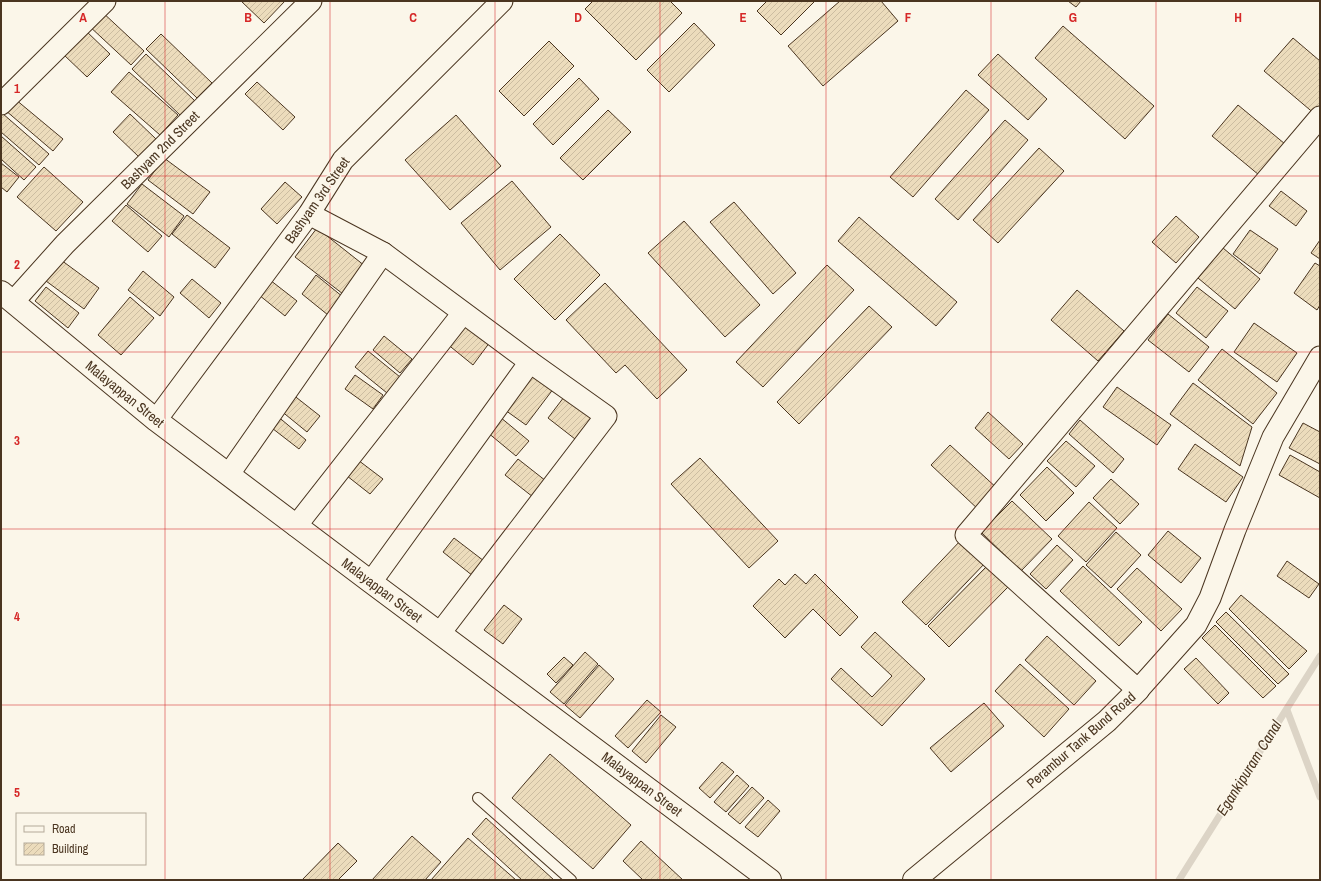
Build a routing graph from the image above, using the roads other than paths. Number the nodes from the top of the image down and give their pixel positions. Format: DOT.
graph roads {
  1 [pos="105,1"];
  2 [pos="311,1"];
  3 [pos="502,1"];
  4 [pos="1,104"];
  5 [pos="1320,117"];
  6 [pos="308,214"];
  7 [pos="384,253"];
  8 [pos="7,297"];
  9 [pos="463,312"];
  10 [pos="1320,357"];
  11 [pos="530,362"];
  12 [pos="156,420"];
  13 [pos="229,474"];
  14 [pos="296,526"];
  15 [pos="371,582"];
  16 [pos="440,633"];
  17 [pos="1138,690"];
  18 [pos="478,798"];
  19 [pos="571,880"];
  20 [pos="770,880"];
  21 [pos="914,880"];
  1 -- 4 [label="street"];
  2 -- 8 [label="street, Bashyam 2nd Street"];
  3 -- 6 [label="street, Bashyam 3rd Street"];
  5 -- 17 [label="street"];
  6 -- 7 [label="street"];
  6 -- 12 [label="street, Bashyam 3rd Street"];
  7 -- 9 [label="street"];
  7 -- 13 [label="street"];
  8 -- 12 [label="street, Malayappan Street"];
  9 -- 11 [label="street"];
  9 -- 14 [label="street"];
  10 -- 17 [label="street, Perambur Tank Bund Road"];
  11 -- 15 [label="street"];
  11 -- 16 [label="street"];
  12 -- 13 [label="street, Malayappan Street"];
  13 -- 14 [label="street, Malayappan Street"];
  14 -- 15 [label="street, Malayappan Street"];
  15 -- 16 [label="street, Malayappan Street"];
  16 -- 20 [label="street, Malayappan Street"];
  17 -- 21 [label="street, Perambur Tank Bund Road"];
  18 -- 19 [label="lane"];
}
